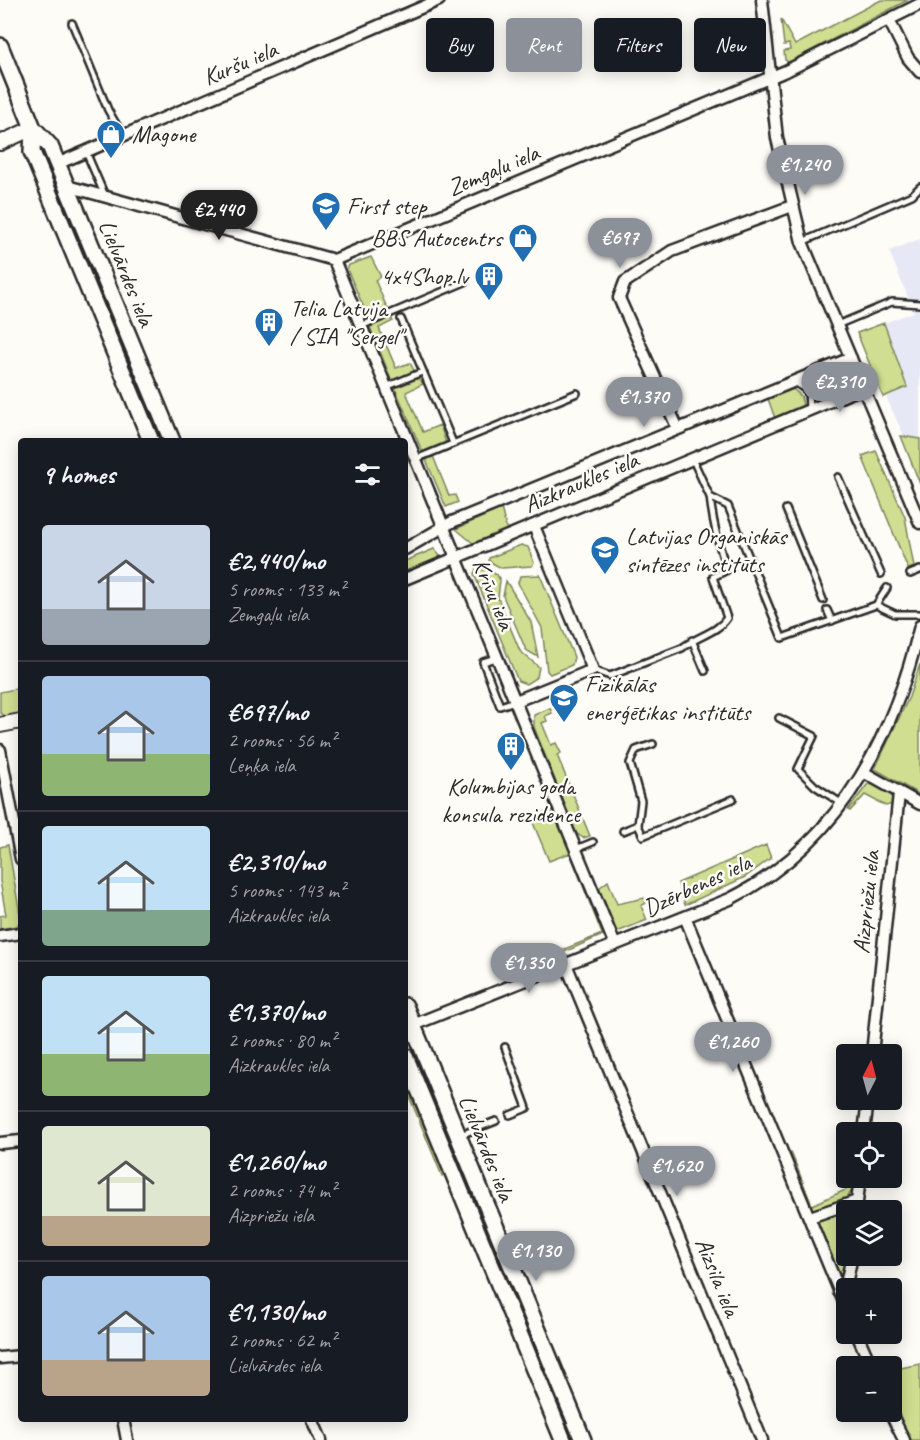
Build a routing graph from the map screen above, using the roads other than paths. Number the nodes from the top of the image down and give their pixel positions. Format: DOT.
graph roads {
  1 [pos="439,0"];
  2 [pos="762,0"];
  3 [pos="920,4"];
  4 [pos="888,20"];
  5 [pos="72,23"];
  6 [pos="0,46"];
  7 [pos="920,72"];
  8 [pos="771,77"];
  9 [pos="33,128"];
  10 [pos="123,136"];
  11 [pos="0,142"];
  12 [pos="86,152"];
  13 [pos="57,164"];
  14 [pos="67,186"];
  15 [pos="920,187"];
  16 [pos="105,196"];
  17 [pos="792,206"];
  18 [pos="802,242"];
  19 [pos="334,260"];
  20 [pos="465,282"];
  21 [pos="920,304"];
  22 [pos="401,319"];
  23 [pos="837,325"];
  24 [pos="361,326"];
  25 [pos="851,358"];
  26 [pos="422,372"];
  27 [pos="793,382"];
  28 [pos="386,387"];
  29 [pos="862,388"];
  30 [pos="577,393"];
  31 [pos="807,412"];
  32 [pos="678,429"];
  33 [pos="150,438"];
  34 [pos="171,438"];
  35 [pos="407,438"];
  36 [pos="408,440"];
  37 [pos="453,443"];
  38 [pos="416,459"];
  39 [pos="693,460"];
  40 [pos="838,477"];
  41 [pos="710,497"];
  42 [pos="786,509"];
  43 [pos="919,516"];
  44 [pos="444,526"];
  45 [pos="534,526"];
  46 [pos="408,547"];
  47 [pos="457,558"];
  48 [pos="920,570"];
  49 [pos="881,574"];
  50 [pos="910,574"];
  51 [pos="408,578"];
  52 [pos="887,588"];
  53 [pos="823,600"];
  54 [pos="876,605"];
  55 [pos="827,610"];
  56 [pos="920,614"];
  57 [pos="832,621"];
  58 [pos="920,626"];
  59 [pos="692,640"];
  60 [pos="498,657"];
  61 [pos="593,670"];
  62 [pos="705,671"];
  63 [pos="516,701"];
  64 [pos="779,718"];
  65 [pos="18,722"];
  66 [pos="0,725"];
  67 [pos="653,744"];
  68 [pos="0,750"];
  69 [pos="865,773"];
  70 [pos="899,793"];
  71 [pos="734,799"];
  72 [pos="842,804"];
  73 [pos="920,804"];
  74 [pos="638,825"];
  75 [pos="623,831"];
  76 [pos="593,842"];
  77 [pos="18,843"];
  78 [pos="576,849"];
  79 [pos="685,916"];
  80 [pos="18,933"];
  81 [pos="0,936"];
  82 [pos="615,945"];
  83 [pos="566,964"];
  84 [pos="408,1014"];
  85 [pos="413,1026"];
  86 [pos="873,1044"];
  87 [pos="505,1047"];
  88 [pos="425,1056"];
  89 [pos="408,1060"];
  90 [pos="408,1066"];
  91 [pos="510,1116"];
  92 [pos="496,1121"];
  93 [pos="458,1136"];
  94 [pos="18,1141"];
  95 [pos="0,1143"];
  96 [pos="836,1211"];
  97 [pos="810,1217"];
  98 [pos="836,1284"];
  99 [pos="18,1356"];
  100 [pos="0,1358"];
  101 [pos="124,1422"];
  102 [pos="313,1422"];
  103 [pos="895,1422"];
  104 [pos="127,1440"];
  105 [pos="321,1440"];
  106 [pos="563,1440"];
  107 [pos="583,1440"];
  108 [pos="762,1440"];
  109 [pos="904,1440"];
  1 -- 10 [label="street, Kuršu iela"];
  2 -- 8 [label="street"];
  3 -- 4 [label="street, Zemgaļu iela"];
  4 -- 7 [label="street"];
  4 -- 8 [label="street, Zemgaļu iela"];
  5 -- 10 [label="lane"];
  6 -- 9 [label="main road, Lielvārdes iela"];
  8 -- 17 [label="street"];
  8 -- 19 [label="street, Zemgaļu iela"];
  9 -- 11 [label="street"];
  9 -- 13 [label="main road, Lielvārdes iela"];
  9 -- 33 [label="main road, Lielvārdes iela"];
  10 -- 12 [label="street, Kuršu iela"];
  12 -- 13 [label="street, Kuršu iela"];
  12 -- 16 [label="lane"];
  13 -- 14 [label="main road, Lielvārdes iela"];
  14 -- 16 [label="street"];
  14 -- 34 [label="main road, Lielvārdes iela"];
  15 -- 18 [label="lane"];
  16 -- 19 [label="street"];
  17 -- 18 [label="street"];
  17 -- 32 [label="street"];
  18 -- 23 [label="street"];
  19 -- 24 [label="street, Krīvu iela"];
  20 -- 24 [label="lane"];
  21 -- 23 [label="lane"];
  22 -- 26 [label="lane"];
  23 -- 25 [label="street"];
  24 -- 28 [label="street, Krīvu iela"];
  25 -- 27 [label="street, Aizkraukles iela"];
  25 -- 29 [label="street"];
  26 -- 28 [label="lane"];
  26 -- 37 [label="lane"];
  27 -- 31 [label="lane"];
  27 -- 32 [label="street, Aizkraukles iela"];
  28 -- 35 [label="street, Krīvu iela"];
  29 -- 31 [label="street, Aizkraukles iela"];
  29 -- 43 [label="street"];
  30 -- 37 [label="lane"];
  31 -- 39 [label="street, Aizkraukles iela"];
  32 -- 44 [label="street, Aizkraukles iela"];
  36 -- 38 [label="street, Krīvu iela"];
  37 -- 38 [label="lane"];
  38 -- 44 [label="street, Krīvu iela"];
  39 -- 41 [label="lane"];
  39 -- 45 [label="street, Aizkraukles iela"];
  40 -- 49 [label="lane"];
  41 -- 57 [label="lane"];
  41 -- 59 [label="lane"];
  42 -- 53 [label="lane"];
  44 -- 46 [label="street, Aizkraukles iela"];
  44 -- 47 [label="street, Krīvu iela"];
  45 -- 47 [label="street, Aizkraukles iela"];
  45 -- 61 [label="street"];
  47 -- 51 [label="street, Aizkraukles iela"];
  47 -- 60 [label="street, Krīvu iela"];
  48 -- 50 [label="lane"];
  52 -- 54 [label="lane"];
  54 -- 56 [label="lane"];
  54 -- 57 [label="lane"];
  55 -- 57 [label="lane"];
  58 -- 69 [label="street, Dzērbenes iela"];
  59 -- 61 [label="lane"];
  59 -- 62 [label="lane"];
  60 -- 63 [label="street, Krīvu iela"];
  60 -- 63 [label="lane"];
  61 -- 63 [label="street"];
  63 -- 78 [label="street, Krīvu iela"];
  64 -- 72 [label="lane"];
  65 -- 66 [label="street"];
  67 -- 74 [label="lane"];
  68 -- 77 [label="street"];
  69 -- 70 [label="street"];
  69 -- 72 [label="street, Dzērbenes iela"];
  70 -- 73 [label="street"];
  70 -- 86 [label="street, Aizpriežu iela"];
  71 -- 74 [label="lane"];
  72 -- 79 [label="street, Dzērbenes iela"];
  74 -- 75 [label="lane"];
  76 -- 78 [label="lane"];
  78 -- 82 [label="street, Krīvu iela"];
  79 -- 82 [label="street, Dzērbenes iela"];
  79 -- 97 [label="street"];
  80 -- 81 [label="street"];
  82 -- 83 [label="street, Dzērbenes iela"];
  83 -- 85 [label="street, Dzērbenes iela"];
  83 -- 108 [label="street, Aizsila iela"];
  84 -- 85 [label="main road, Lielvārdes iela"];
  85 -- 88 [label="main road, Lielvārdes iela"];
  87 -- 91 [label="lane"];
  88 -- 89 [label="main road"];
  88 -- 93 [label="main road, Lielvārdes iela"];
  90 -- 106 [label="main road, Lielvārdes iela"];
  92 -- 93 [label="lane"];
  93 -- 107 [label="main road, Lielvārdes iela"];
  94 -- 95 [label="street"];
  96 -- 97 [label="street"];
  97 -- 98 [label="street"];
  99 -- 100 [label="street"];
  101 -- 104 [label="street"];
  102 -- 105 [label="street"];
  103 -- 109 [label="street"];
}
